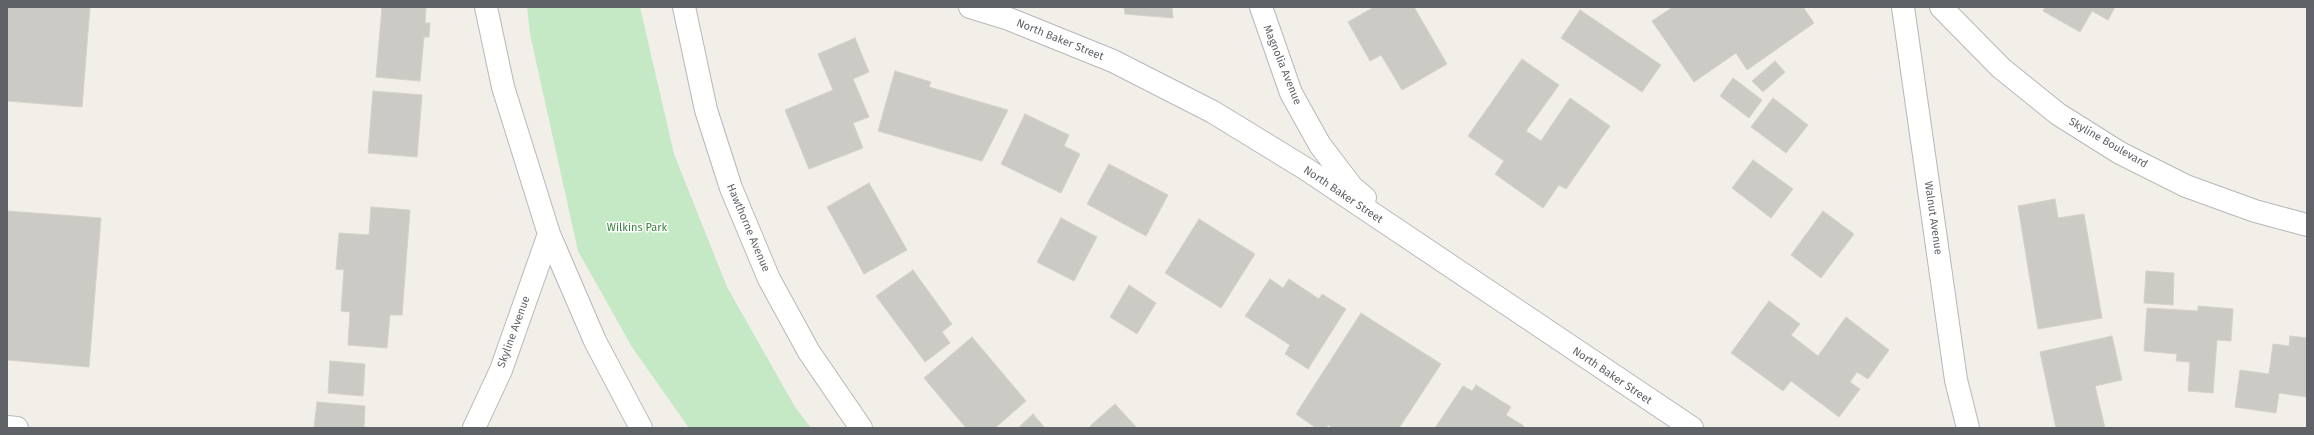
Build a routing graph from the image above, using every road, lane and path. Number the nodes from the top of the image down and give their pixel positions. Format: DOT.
graph roads {
  1 [pos="486,7"];
  2 [pos="684,7"];
  3 [pos="970,7"];
  4 [pos="1261,7"];
  5 [pos="1903,7"];
  6 [pos="1941,7"];
  7 [pos="2307,225"];
  8 [pos="549,234"];
  9 [pos="1419,246"];
  10 [pos="7,427"];
  11 [pos="17,428"];
  12 [pos="474,428"];
  13 [pos="641,428"];
  14 [pos="861,428"];
  15 [pos="1692,428"];
  16 [pos="1968,428"];
  1 -- 8 [label="street"];
  2 -- 14 [label="street, Hawthorne Avenue"];
  3 -- 9 [label="street, North Baker Street"];
  4 -- 9 [label="street, Magnolia Avenue"];
  5 -- 16 [label="street, Walnut Avenue"];
  6 -- 7 [label="street, Skyline Boulevard"];
  8 -- 12 [label="street, Skyline Avenue"];
  8 -- 13 [label="street"];
  9 -- 15 [label="street, North Baker Street"];
  10 -- 11 [label="street"];
}
